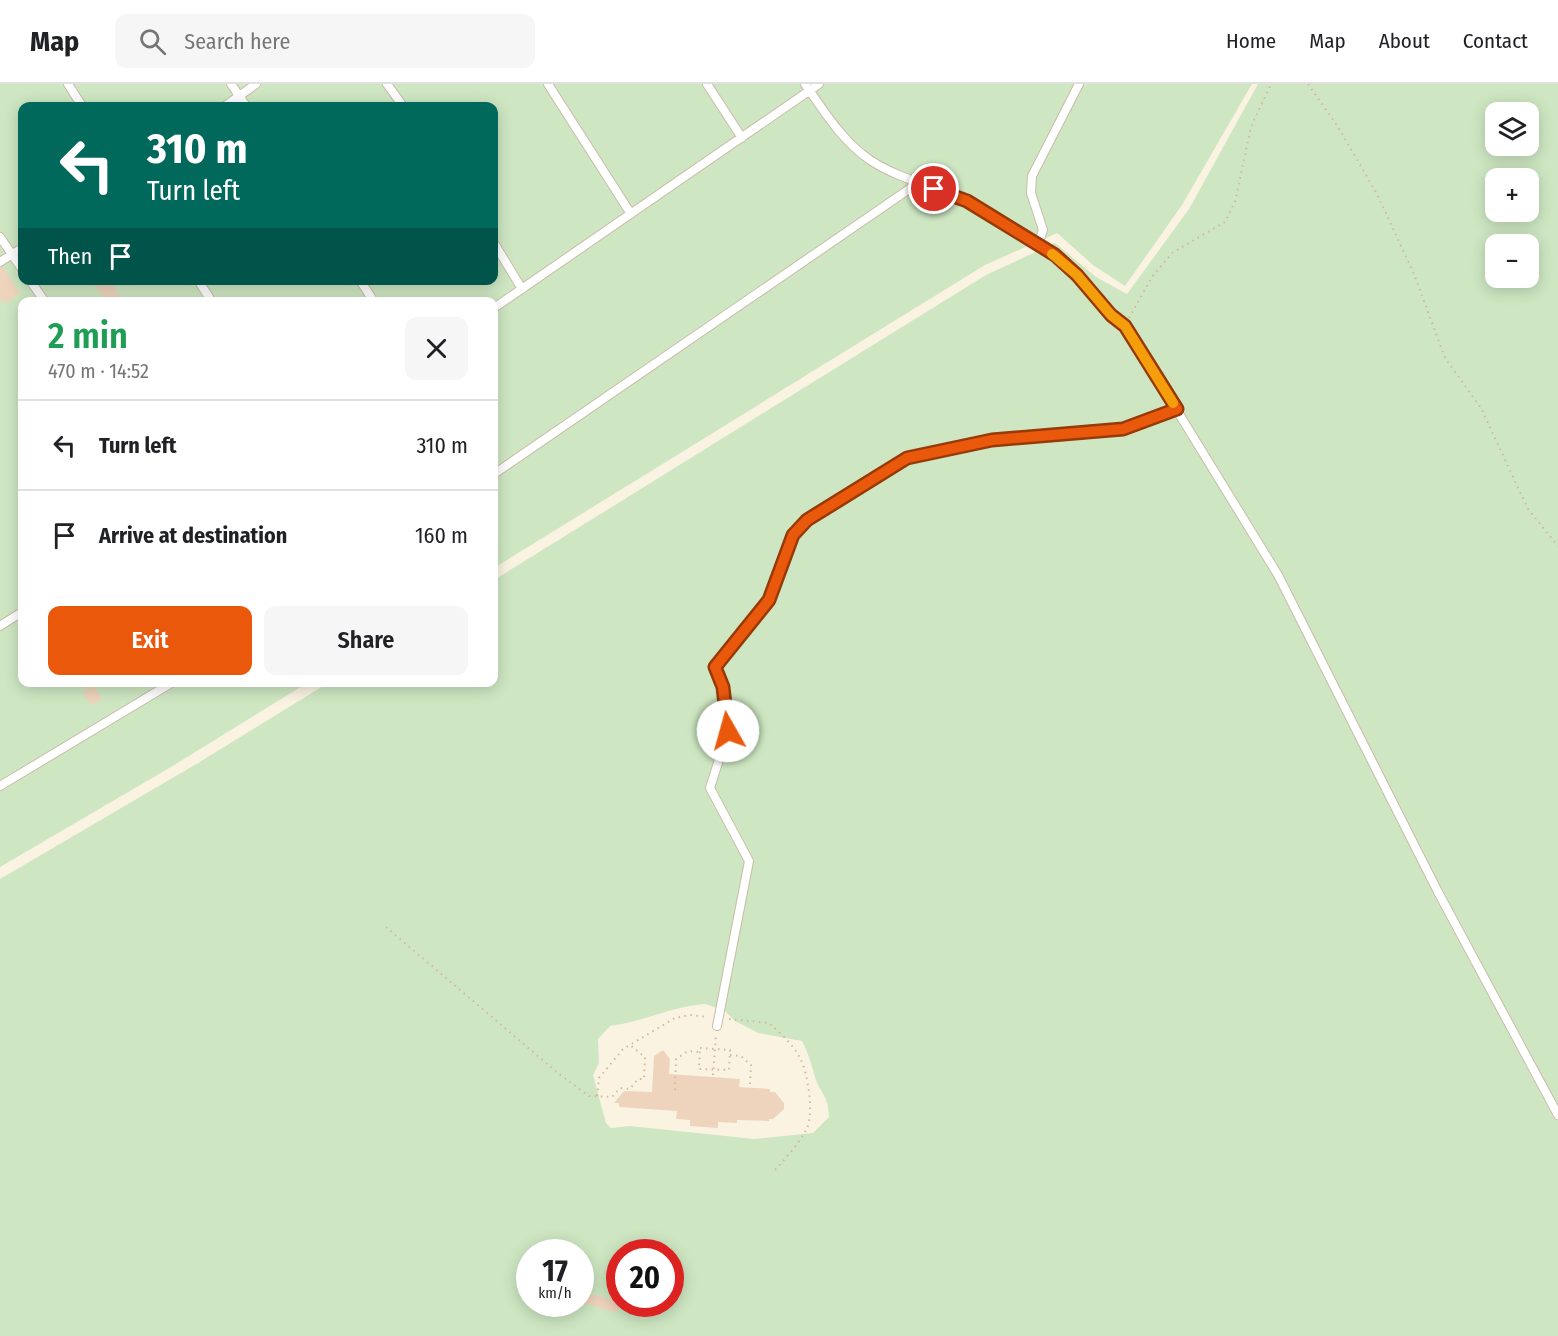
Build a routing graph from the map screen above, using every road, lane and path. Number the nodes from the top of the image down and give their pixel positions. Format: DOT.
graph roads {
  1 [pos="68,84"];
  2 [pos="231,84"];
  3 [pos="256,84"];
  4 [pos="387,84"];
  5 [pos="548,84"];
  6 [pos="707,84"];
  7 [pos="819,84"];
  8 [pos="1079,84"];
  9 [pos="1271,84"];
  10 [pos="1308,84"];
  11 [pos="807,87"];
  12 [pos="239,96"];
  13 [pos="79,102"];
  14 [pos="231,102"];
  15 [pos="243,102"];
  16 [pos="400,102"];
  17 [pos="742,138"];
  18 [pos="918,183"];
  19 [pos="631,214"];
  20 [pos="0,237"];
  21 [pos="1038,245"];
  22 [pos="498,250"];
  23 [pos="18,251"];
  24 [pos="12,255"];
  25 [pos="0,262"];
  26 [pos="18,263"];
  27 [pos="522,289"];
  28 [pos="498,305"];
  29 [pos="1125,326"];
  30 [pos="1177,409"];
  31 [pos="498,471"];
  32 [pos="1558,546"];
  33 [pos="18,615"];
  34 [pos="0,626"];
  35 [pos="165,687"];
  36 [pos="0,786"];
  37 [pos="386,927"];
  38 [pos="717,1022"];
  39 [pos="630,1044"];
  40 [pos="715,1049"];
  41 [pos="700,1052"];
  42 [pos="730,1055"];
  43 [pos="714,1070"];
  44 [pos="713,1075"];
  45 [pos="750,1085"];
  46 [pos="675,1090"];
  47 [pos="597,1096"];
  48 [pos="1558,1115"];
  49 [pos="773,1172"];
  1 -- 13 [label="lane"];
  2 -- 12 [label="lane"];
  3 -- 12 [label="lane"];
  4 -- 16 [label="lane"];
  5 -- 19 [label="lane"];
  6 -- 17 [label="lane"];
  7 -- 11 [label="lane"];
  8 -- 21 [label="lane"];
  9 -- 29 [label="path"];
  10 -- 32 [label="path"];
  11 -- 17 [label="lane"];
  11 -- 18 [label="lane"];
  12 -- 14 [label="lane"];
  12 -- 15 [label="lane"];
  17 -- 19 [label="lane"];
  18 -- 21 [label="lane"];
  18 -- 31 [label="lane"];
  19 -- 27 [label="lane"];
  20 -- 24 [label="lane"];
  21 -- 29 [label="lane"];
  22 -- 27 [label="lane"];
  23 -- 24 [label="lane"];
  24 -- 25 [label="lane"];
  24 -- 26 [label="lane"];
  27 -- 28 [label="lane"];
  29 -- 30 [label="lane"];
  30 -- 38 [label="lane"];
  30 -- 48 [label="lane"];
  33 -- 34 [label="lane"];
  35 -- 36 [label="lane"];
  37 -- 47 [label="path"];
  38 -- 39 [label="path"];
  38 -- 40 [label="path"];
  38 -- 49 [label="path"];
  39 -- 47 [label="path"];
  39 -- 47 [label="path"];
  40 -- 41 [label="path"];
  40 -- 42 [label="path"];
  40 -- 43 [label="path"];
  41 -- 43 [label="path"];
  41 -- 46 [label="path"];
  42 -- 43 [label="path"];
  42 -- 45 [label="path"];
  43 -- 44 [label="path"];
}
